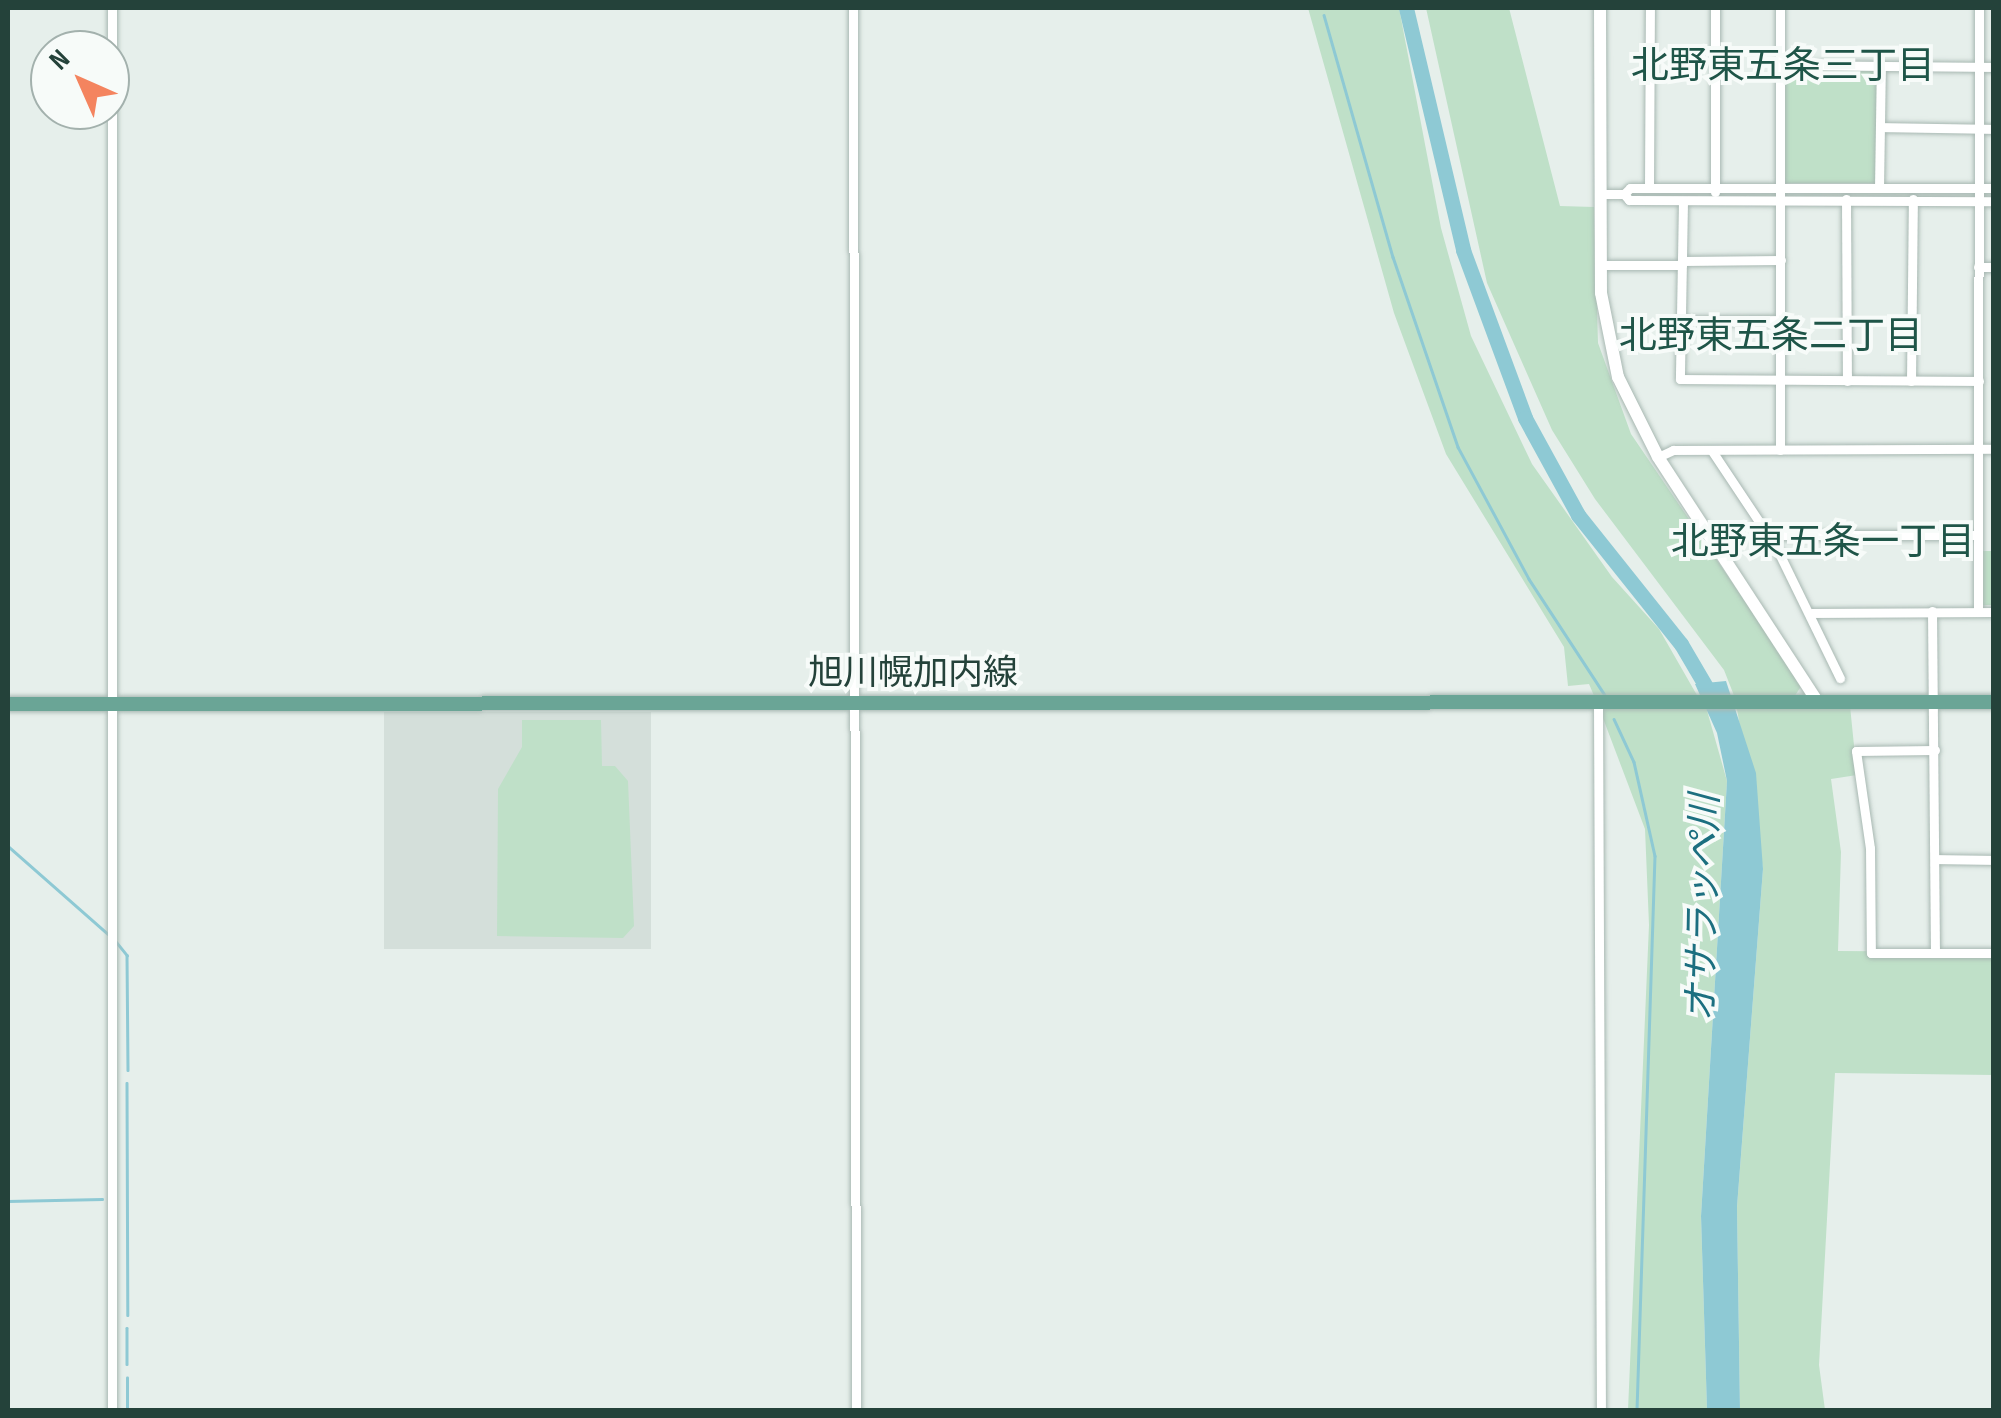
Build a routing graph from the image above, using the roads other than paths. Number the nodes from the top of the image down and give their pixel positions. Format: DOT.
graph roads {
  1 [pos="112,8"];
  2 [pos="854,8"];
  3 [pos="1600,8"];
  4 [pos="1650,8"];
  5 [pos="1715,8"];
  6 [pos="1780,8"];
  7 [pos="1979,8"];
  8 [pos="1780,65"];
  9 [pos="1881,65"];
  10 [pos="1979,66"];
  11 [pos="1994,67"];
  12 [pos="1880,127"];
  13 [pos="1994,129"];
  14 [pos="1978,130"];
  15 [pos="1649,188"];
  16 [pos="1715,188"];
  17 [pos="1780,188"];
  18 [pos="1847,188"];
  19 [pos="1880,188"];
  20 [pos="1913,188"];
  21 [pos="1980,188"];
  22 [pos="1994,188"];
  23 [pos="1599,194"];
  24 [pos="1624,194"];
  25 [pos="1715,200"];
  26 [pos="1780,200"];
  27 [pos="1683,201"];
  28 [pos="1846,201"];
  29 [pos="1912,201"];
  30 [pos="1979,201"];
  31 [pos="1994,201"];
  32 [pos="1780,260"];
  33 [pos="1682,263"];
  34 [pos="1600,265"];
  35 [pos="1978,268"];
  36 [pos="1994,268"];
  37 [pos="1780,320"];
  38 [pos="1681,321"];
  39 [pos="1979,327"];
  40 [pos="1994,327"];
  41 [pos="1979,342"];
  42 [pos="1994,342"];
  43 [pos="1847,381"];
  44 [pos="1911,381"];
  45 [pos="1979,381"];
  46 [pos="1780,382"];
  47 [pos="1979,449"];
  48 [pos="1994,449"];
  49 [pos="1780,450"];
  50 [pos="1712,451"];
  51 [pos="1658,456"];
  52 [pos="1769,535"];
  53 [pos="1978,535"];
  54 [pos="1978,548"];
  55 [pos="1994,548"];
  56 [pos="1932,612"];
  57 [pos="1978,612"];
  58 [pos="1994,612"];
  59 [pos="1812,613"];
  60 [pos="1840,678"];
  61 [pos="1818,702"];
  62 [pos="1934,702"];
  63 [pos="1994,702"];
  64 [pos="111,703"];
  65 [pos="8,704"];
  66 [pos="856,704"];
  67 [pos="1598,704"];
  68 [pos="1935,750"];
  69 [pos="1936,859"];
  70 [pos="1994,860"];
  71 [pos="1934,952"];
  72 [pos="1994,952"];
  73 [pos="112,1410"];
  74 [pos="856,1410"];
  75 [pos="1601,1410"];
  1 -- 64 [label="street"];
  2 -- 66 [label="street"];
  3 -- 23 [label="street"];
  4 -- 15 [label="street"];
  5 -- 16 [label="street"];
  6 -- 8 [label="street"];
  7 -- 10 [label="street"];
  8 -- 9 [label="street"];
  8 -- 17 [label="street"];
  9 -- 10 [label="street"];
  9 -- 12 [label="street"];
  10 -- 11 [label="street"];
  10 -- 14 [label="street"];
  12 -- 14 [label="street"];
  12 -- 19 [label="street"];
  13 -- 14 [label="street"];
  14 -- 21 [label="street"];
  15 -- 16 [label="street"];
  15 -- 24 [label="street"];
  16 -- 17 [label="street"];
  16 -- 25 [label="street"];
  17 -- 18 [label="street"];
  17 -- 26 [label="street"];
  18 -- 19 [label="street"];
  18 -- 28 [label="street"];
  19 -- 20 [label="street"];
  20 -- 21 [label="street"];
  20 -- 29 [label="street"];
  21 -- 22 [label="street"];
  21 -- 30 [label="street"];
  23 -- 24 [label="street"];
  23 -- 34 [label="street"];
  24 -- 27 [label="street"];
  25 -- 26 [label="street"];
  25 -- 27 [label="street"];
  26 -- 28 [label="street"];
  26 -- 32 [label="street"];
  27 -- 33 [label="street"];
  28 -- 29 [label="street"];
  28 -- 43 [label="street"];
  29 -- 30 [label="street"];
  29 -- 44 [label="street"];
  30 -- 31 [label="street"];
  30 -- 35 [label="street"];
  32 -- 33 [label="street"];
  32 -- 37 [label="street"];
  33 -- 34 [label="street"];
  33 -- 38 [label="street"];
  34 -- 51 [label="street"];
  35 -- 36 [label="street"];
  35 -- 39 [label="street"];
  37 -- 38 [label="street"];
  37 -- 46 [label="street"];
  38 -- 46 [label="street"];
  39 -- 40 [label="street"];
  39 -- 41 [label="street"];
  41 -- 42 [label="street"];
  41 -- 45 [label="street"];
  43 -- 44 [label="street"];
  43 -- 46 [label="street"];
  44 -- 45 [label="street"];
  45 -- 47 [label="street"];
  46 -- 49 [label="street"];
  47 -- 48 [label="street"];
  47 -- 49 [label="street"];
  47 -- 53 [label="street"];
  49 -- 50 [label="street"];
  50 -- 51 [label="street"];
  50 -- 52 [label="street"];
  51 -- 61 [label="street"];
  52 -- 53 [label="street"];
  52 -- 59 [label="street"];
  53 -- 54 [label="street"];
  54 -- 55 [label="street"];
  54 -- 57 [label="street"];
  56 -- 57 [label="street"];
  56 -- 59 [label="street"];
  56 -- 62 [label="street"];
  57 -- 58 [label="street"];
  59 -- 60 [label="street"];
  61 -- 62 [label="main road, 旭川幌加内線"];
  61 -- 67 [label="main road, 旭川幌加内線"];
  62 -- 63 [label="main road, 旭川幌加内線"];
  62 -- 68 [label="street"];
  64 -- 65 [label="main road, 旭川幌加内線"];
  64 -- 66 [label="main road, 旭川幌加内線"];
  64 -- 73 [label="street"];
  66 -- 67 [label="main road, 旭川幌加内線"];
  66 -- 74 [label="street"];
  67 -- 75 [label="street"];
  68 -- 69 [label="street"];
  68 -- 71 [label="street"];
  69 -- 70 [label="street"];
  69 -- 71 [label="street"];
  71 -- 72 [label="street"];
}
